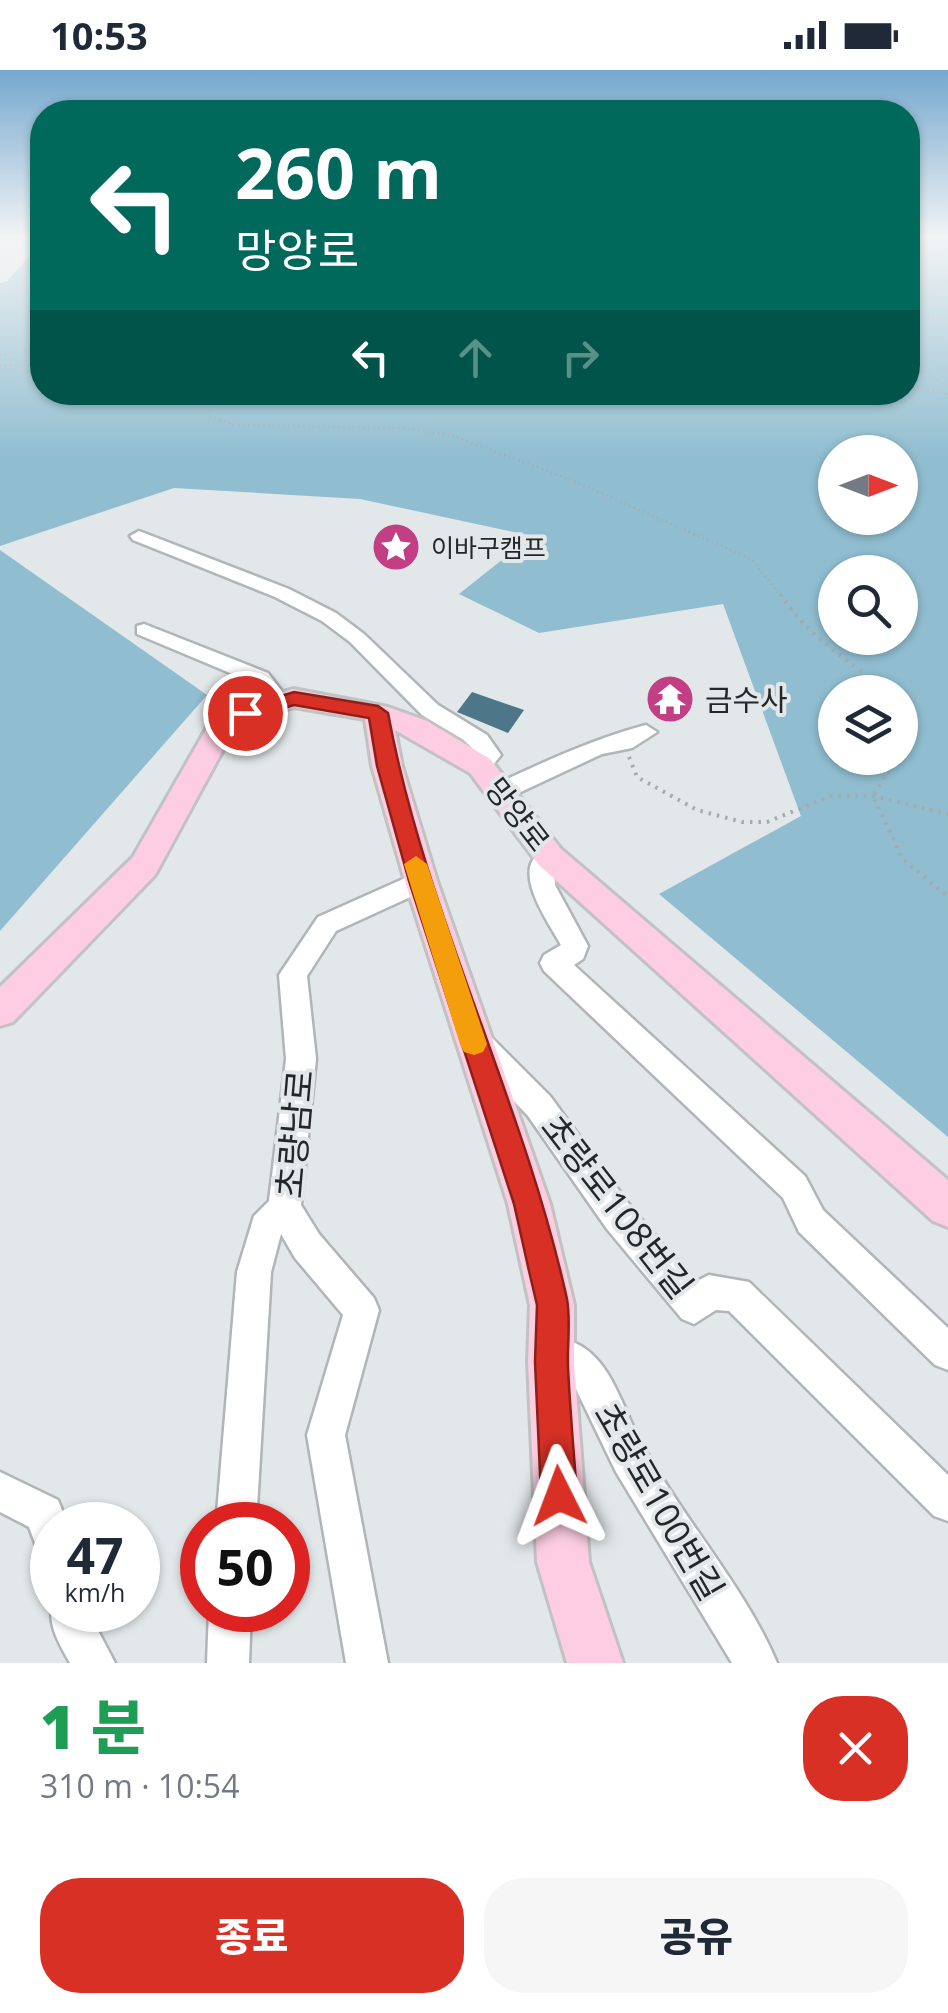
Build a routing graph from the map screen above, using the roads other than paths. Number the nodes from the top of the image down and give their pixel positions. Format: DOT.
graph roads {
  1 [pos="139,536"];
  2 [pos="144,630"];
  3 [pos="279,702"];
  4 [pos="378,713"];
  5 [pos="646,732"];
  6 [pos="491,779"];
  7 [pos="550,857"];
  8 [pos="420,881"];
  9 [pos="0,1012"];
  10 [pos="470,1034"];
  11 [pos="948,1207"];
  12 [pos="284,1208"];
  13 [pos="948,1352"];
  14 [pos="551,1362"];
  15 [pos="0,1491"];
  16 [pos="238,1502"];
  17 [pos="948,1502"];
  18 [pos="30,1507"];
  19 [pos="76,1632"];
  20 [pos="229,1632"];
  21 [pos="94,1663"];
  22 [pos="228,1663"];
  23 [pos="367,1663"];
  24 [pos="595,1663"];
  25 [pos="756,1663"];
  1 -- 6 [label="street"];
  2 -- 3 [label="street"];
  3 -- 4 [label="main road, 망양로"];
  3 -- 9 [label="main road, 망양로"];
  4 -- 6 [label="main road, 망양로"];
  4 -- 8 [label="main road"];
  5 -- 6 [label="street"];
  6 -- 7 [label="main road, 망양로"];
  7 -- 11 [label="main road, 망양로"];
  7 -- 13 [label="street"];
  8 -- 10 [label="main road"];
  8 -- 12 [label="street, 초량남로"];
  10 -- 14 [label="main road"];
  10 -- 17 [label="street, 초량로108번길"];
  12 -- 16 [label="street"];
  12 -- 23 [label="street, 초량남로"];
  14 -- 24 [label="main road"];
  14 -- 25 [label="street, 초량로100번길"];
  15 -- 18 [label="street"];
  19 -- 21 [label="street"];
  20 -- 22 [label="street"];
}
